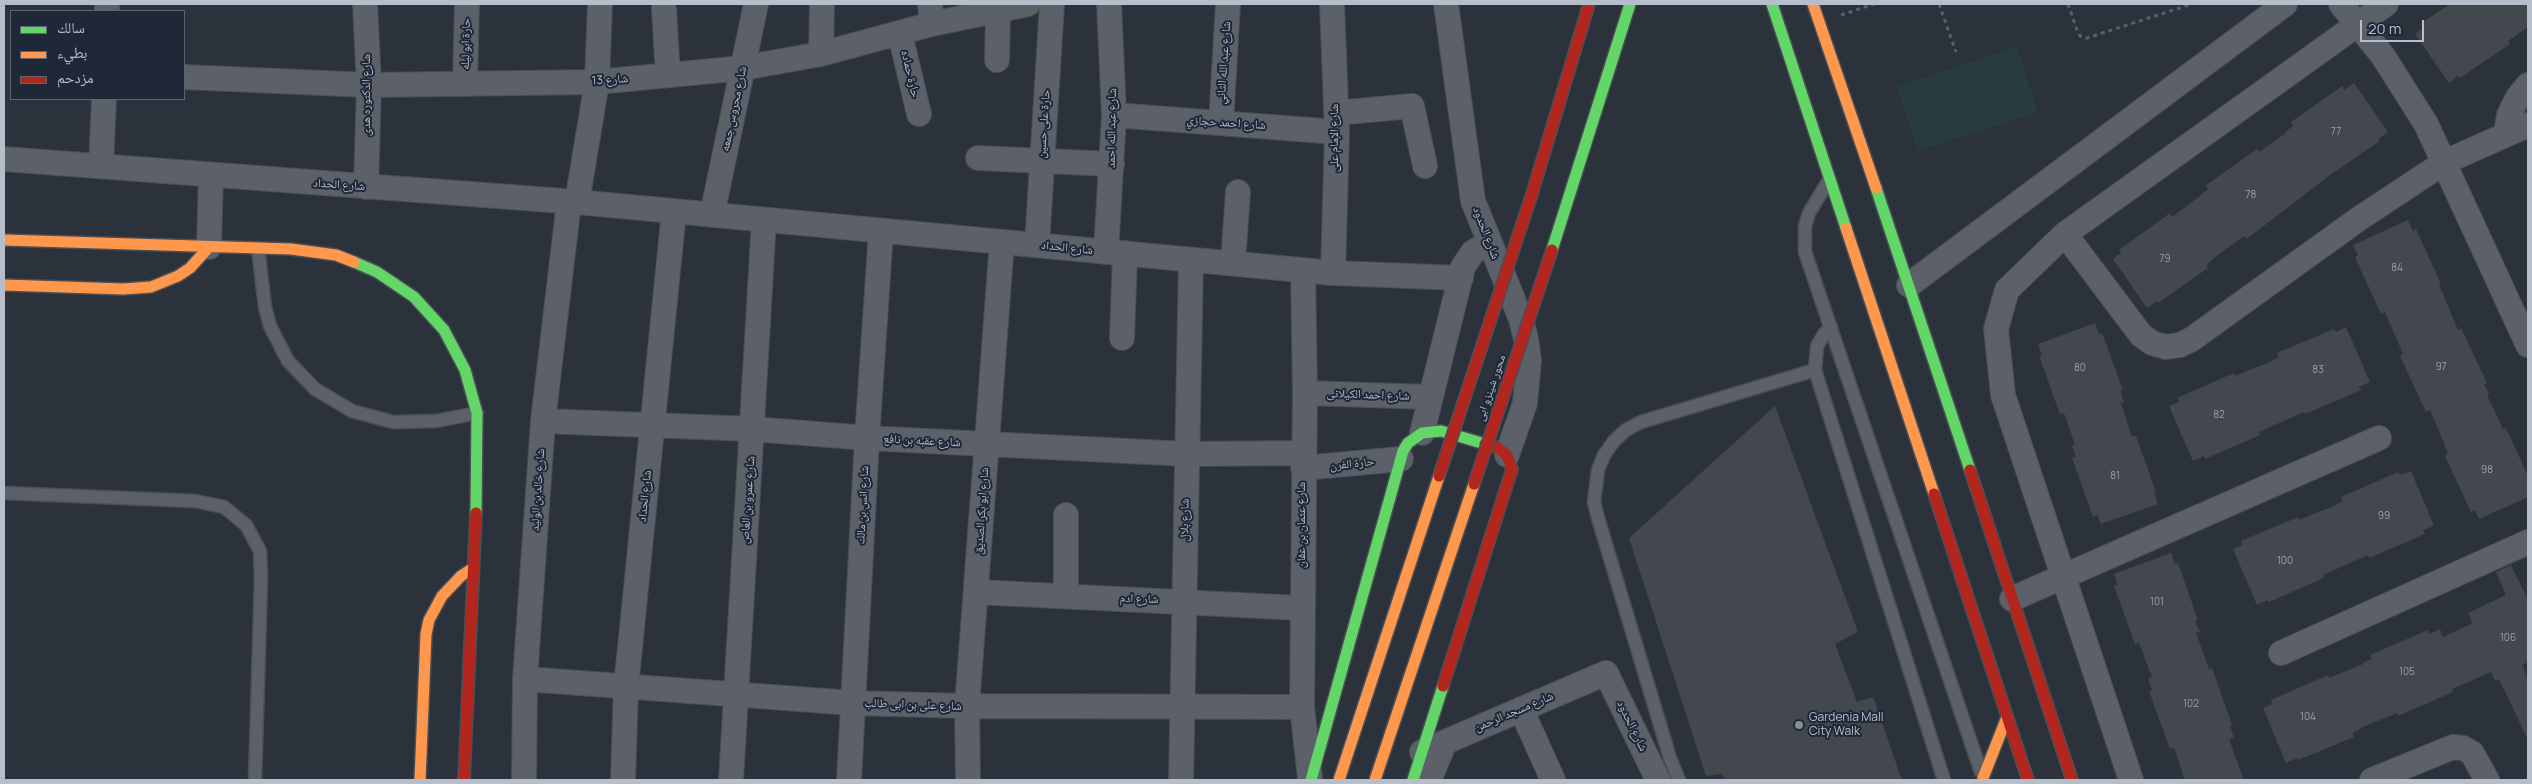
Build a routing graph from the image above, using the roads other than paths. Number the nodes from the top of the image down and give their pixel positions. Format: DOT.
graph roads {
  1 [pos="364,4"];
  2 [pos="467,4"];
  3 [pos="600,4"];
  4 [pos="756,4"];
  5 [pos="822,4"];
  6 [pos="1028,4"];
  7 [pos="1052,4"];
  8 [pos="1109,4"];
  9 [pos="1228,4"];
  10 [pos="1332,4"];
  11 [pos="1446,4"];
  12 [pos="1589,4"];
  13 [pos="1630,4"];
  14 [pos="1772,4"];
  15 [pos="1812,4"];
  16 [pos="2285,4"];
  17 [pos="2341,4"];
  18 [pos="2386,4"];
  19 [pos="664,9"];
  20 [pos="998,10"];
  21 [pos="931,14"];
  22 [pos="2357,24"];
  23 [pos="900,34"];
  24 [pos="821,54"];
  25 [pos="997,60"];
  26 [pos="743,68"];
  27 [pos="668,75"];
  28 [pos="185,77"];
  29 [pos="597,82"];
  30 [pos="465,84"];
  31 [pos="369,85"];
  32 [pos="2528,85"];
  33 [pos="104,100"];
  34 [pos="919,114"];
  35 [pos="1114,115"];
  36 [pos="1220,123"];
  37 [pos="1336,123"];
  38 [pos="2528,125"];
  39 [pos="2506,134"];
  40 [pos="978,158"];
  41 [pos="4,159"];
  42 [pos="1042,161"];
  43 [pos="2445,162"];
  44 [pos="1112,164"];
  45 [pos="101,166"];
  46 [pos="1425,166"];
  47 [pos="211,175"];
  48 [pos="1829,180"];
  49 [pos="366,186"];
  50 [pos="1238,192"];
  51 [pos="573,202"];
  52 [pos="674,211"];
  53 [pos="712,215"];
  54 [pos="764,220"];
  55 [pos="881,231"];
  56 [pos="2065,234"];
  57 [pos="4,240"];
  58 [pos="1002,242"];
  59 [pos="1489,243"];
  60 [pos="1037,245"];
  61 [pos="209,247"];
  62 [pos="258,248"];
  63 [pos="1116,253"];
  64 [pos="1191,260"];
  65 [pos="1233,264"];
  66 [pos="1303,270"];
  67 [pos="1333,273"];
  68 [pos="1461,278"];
  69 [pos="4,285"];
  70 [pos="1909,285"];
  71 [pos="1831,327"];
  72 [pos="1122,338"];
  73 [pos="2528,345"];
  74 [pos="1815,370"];
  75 [pos="1304,393"];
  76 [pos="1431,397"];
  77 [pos="477,413"];
  78 [pos="542,421"];
  79 [pos="652,425"];
  80 [pos="753,429"];
  81 [pos="1422,433"];
  82 [pos="867,438"];
  83 [pos="2379,438"];
  84 [pos="987,444"];
  85 [pos="1187,454"];
  86 [pos="1507,456"];
  87 [pos="1401,459"];
  88 [pos="1303,461"];
  89 [pos="4,493"];
  90 [pos="1066,516"];
  91 [pos="2528,542"];
  92 [pos="473,568"];
  93 [pos="2063,577"];
  94 [pos="976,592"];
  95 [pos="1066,596"];
  96 [pos="2012,599"];
  97 [pos="1183,601"];
  98 [pos="1301,608"];
  99 [pos="2281,653"];
  100 [pos="1606,673"];
  101 [pos="525,679"];
  102 [pos="626,687"];
  103 [pos="736,694"];
  104 [pos="853,703"];
  105 [pos="967,706"];
  106 [pos="1181,707"];
  107 [pos="1302,707"];
  108 [pos="1521,709"];
  109 [pos="2007,717"];
  110 [pos="1420,773"];
  111 [pos="1983,779"];
  112 [pos="255,780"];
  113 [pos="420,780"];
  114 [pos="464,780"];
  115 [pos="524,780"];
  116 [pos="624,780"];
  117 [pos="731,780"];
  118 [pos="849,780"];
  119 [pos="968,780"];
  120 [pos="1181,780"];
  121 [pos="1310,780"];
  122 [pos="1339,780"];
  123 [pos="1375,780"];
  124 [pos="1553,780"];
  125 [pos="1658,780"];
  126 [pos="1679,780"];
  127 [pos="1944,780"];
  128 [pos="2028,780"];
  129 [pos="2072,780"];
  130 [pos="2132,780"];
  131 [pos="2372,780"];
  132 [pos="2487,780"];
  1 -- 31 [label="street, شارع الدكتوره هدى"];
  2 -- 30 [label="street, حارة ابو ليله"];
  3 -- 29 [label="street, شارع خالد بن الوليد"];
  4 -- 26 [label="street, شارع محروس جمعه"];
  5 -- 24 [label="street"];
  6 -- 20 [label="street, شارع 13"];
  7 -- 42 [label="street, حارة على حسين"];
  8 -- 35 [label="street, شارع عبد الله احمد"];
  9 -- 36 [label="street, شارع عبد الله الثاني"];
  10 -- 37 [label="street, شارع الإمام على"];
  11 -- 59 [label="street, شارع الحدود"];
  12 -- 122 [label="street, محور شينزو ابى, bridge"];
  13 -- 123 [label="street, محور شينزو ابى, bridge"];
  14 -- 48 [label="street"];
  15 -- 70 [label="street"];
  16 -- 70 [label="street"];
  17 -- 22 [label="street"];
  18 -- 22 [label="street"];
  19 -- 27 [label="street"];
  20 -- 21 [label="street, شارع 13"];
  20 -- 25 [label="street"];
  21 -- 23 [label="street, شارع 13"];
  22 -- 43 [label="street"];
  22 -- 56 [label="street"];
  23 -- 24 [label="street, شارع 13"];
  23 -- 34 [label="street, حارة حماده"];
  24 -- 26 [label="street, شارع 13"];
  26 -- 27 [label="street, شارع 13"];
  26 -- 53 [label="street, شارع محروس جمعه"];
  27 -- 29 [label="street, شارع 13"];
  28 -- 31 [label="street, شارع 13"];
  29 -- 30 [label="street, شارع 13"];
  29 -- 51 [label="street, شارع خالد بن الوليد"];
  30 -- 31 [label="street, شارع 13"];
  31 -- 49 [label="street, شارع الدكتوره هدى"];
  32 -- 39 [label="street"];
  33 -- 45 [label="street"];
  35 -- 36 [label="street, شارع احمد حجازي"];
  35 -- 44 [label="street, شارع عبد الله احمد"];
  36 -- 37 [label="street, شارع احمد حجازي"];
  37 -- 46 [label="street, شارع احمد حجازي"];
  37 -- 67 [label="street, شارع الإمام على"];
  38 -- 39 [label="street"];
  39 -- 43 [label="street"];
  40 -- 42 [label="street"];
  41 -- 45 [label="street, شارع الحداد"];
  42 -- 44 [label="street"];
  42 -- 60 [label="street, حارة على حسين"];
  43 -- 56 [label="street"];
  43 -- 73 [label="street"];
  44 -- 63 [label="street, شارع عبد الله احمد"];
  45 -- 47 [label="street, شارع الحداد"];
  47 -- 49 [label="street, شارع الحداد"];
  47 -- 61 [label="street"];
  48 -- 71 [label="lane"];
  48 -- 109 [label="street"];
  49 -- 51 [label="street, شارع الحداد"];
  50 -- 65 [label="street"];
  51 -- 52 [label="street, شارع الحداد"];
  51 -- 78 [label="street, شارع خالد بن الوليد"];
  52 -- 53 [label="street, شارع الحداد"];
  52 -- 79 [label="street, شارع الحداد"];
  53 -- 54 [label="street, شارع الحداد"];
  54 -- 55 [label="street, شارع الحداد"];
  54 -- 80 [label="street, شارع عمرو بن العاص"];
  55 -- 58 [label="street, شارع الحداد"];
  55 -- 82 [label="street, شارع انس بن مالك"];
  56 -- 93 [label="street"];
  57 -- 61 [label="street"];
  58 -- 60 [label="street, شارع الحداد"];
  58 -- 84 [label="street, شارع ابو بكر الصديق"];
  59 -- 68 [label="street"];
  59 -- 86 [label="street, شارع الحدود"];
  60 -- 63 [label="street, شارع الحداد"];
  61 -- 62 [label="street"];
  61 -- 69 [label="street"];
  62 -- 77 [label="street"];
  62 -- 77 [label="lane"];
  63 -- 64 [label="street, شارع الحداد"];
  63 -- 72 [label="street, شارع عبد الله احمد"];
  64 -- 65 [label="street, شارع الحداد"];
  64 -- 85 [label="street, شارع بلال"];
  65 -- 66 [label="street, شارع الحداد"];
  66 -- 67 [label="street, شارع الحداد"];
  66 -- 75 [label="street, شارع عثمان بن عفان"];
  67 -- 68 [label="street, شارع الحداد"];
  68 -- 76 [label="street"];
  70 -- 96 [label="street"];
  71 -- 74 [label="lane"];
  71 -- 111 [label="lane"];
  74 -- 126 [label="lane"];
  74 -- 127 [label="lane"];
  75 -- 76 [label="street, شارع احمد الكيلانى"];
  75 -- 88 [label="street, شارع عثمان بن عفان"];
  76 -- 81 [label="street"];
  77 -- 92 [label="street"];
  78 -- 79 [label="street, شارع عقبه بن نافع"];
  78 -- 101 [label="street, شارع خالد بن الوليد"];
  79 -- 80 [label="street, شارع عقبه بن نافع"];
  79 -- 102 [label="street, شارع الحداد"];
  80 -- 82 [label="street, شارع عقبه بن نافع"];
  80 -- 103 [label="street, شارع عمرو بن العاص"];
  81 -- 86 [label="street"];
  81 -- 87 [label="street"];
  82 -- 84 [label="street, شارع عقبه بن نافع"];
  82 -- 104 [label="street, شارع انس بن مالك"];
  83 -- 93 [label="street"];
  84 -- 85 [label="street, شارع عقبه بن نافع"];
  84 -- 94 [label="street, شارع ابو بكر الصديق"];
  85 -- 88 [label="street, شارع عقبه بن نافع"];
  85 -- 97 [label="street, شارع بلال"];
  86 -- 110 [label="street"];
  87 -- 88 [label="street, حارة الفرن"];
  87 -- 121 [label="street"];
  88 -- 98 [label="street, شارع عثمان بن عفان"];
  89 -- 112 [label="lane"];
  90 -- 95 [label="street"];
  91 -- 99 [label="street"];
  92 -- 113 [label="street"];
  92 -- 114 [label="street"];
  93 -- 96 [label="street"];
  93 -- 130 [label="street"];
  94 -- 95 [label="street, شارع ادم"];
  94 -- 105 [label="street, شارع ابو بكر الصديق"];
  95 -- 97 [label="street, شارع ادم"];
  96 -- 129 [label="street"];
  97 -- 98 [label="street, شارع ادم"];
  97 -- 106 [label="street, شارع بلال"];
  98 -- 107 [label="street, شارع عثمان بن عفان"];
  100 -- 108 [label="street, شارع مسجد الرحمن"];
  100 -- 125 [label="street, شارع الحدود"];
  101 -- 102 [label="street, شارع على بن ابى طالب"];
  101 -- 115 [label="street, شارع خالد بن الوليد"];
  102 -- 103 [label="street, شارع على بن ابى طالب"];
  102 -- 116 [label="street, شارع الحداد"];
  103 -- 104 [label="street, شارع على بن ابى طالب"];
  103 -- 117 [label="street, شارع عمرو بن العاص"];
  104 -- 105 [label="street, شارع على بن ابى طالب"];
  104 -- 118 [label="street, شارع انس بن مالك"];
  105 -- 106 [label="street, شارع على بن ابى طالب"];
  105 -- 119 [label="street, شارع ابو بكر الصديق"];
  106 -- 107 [label="street, شارع على بن ابى طالب"];
  106 -- 120 [label="street, شارع بلال"];
  107 -- 121 [label="street, شارع عثمان بن عفان"];
  108 -- 110 [label="street, شارع مسجد الرحمن"];
  108 -- 124 [label="street"];
  109 -- 111 [label="street"];
  109 -- 128 [label="street"];
  131 -- 132 [label="street"];
}
